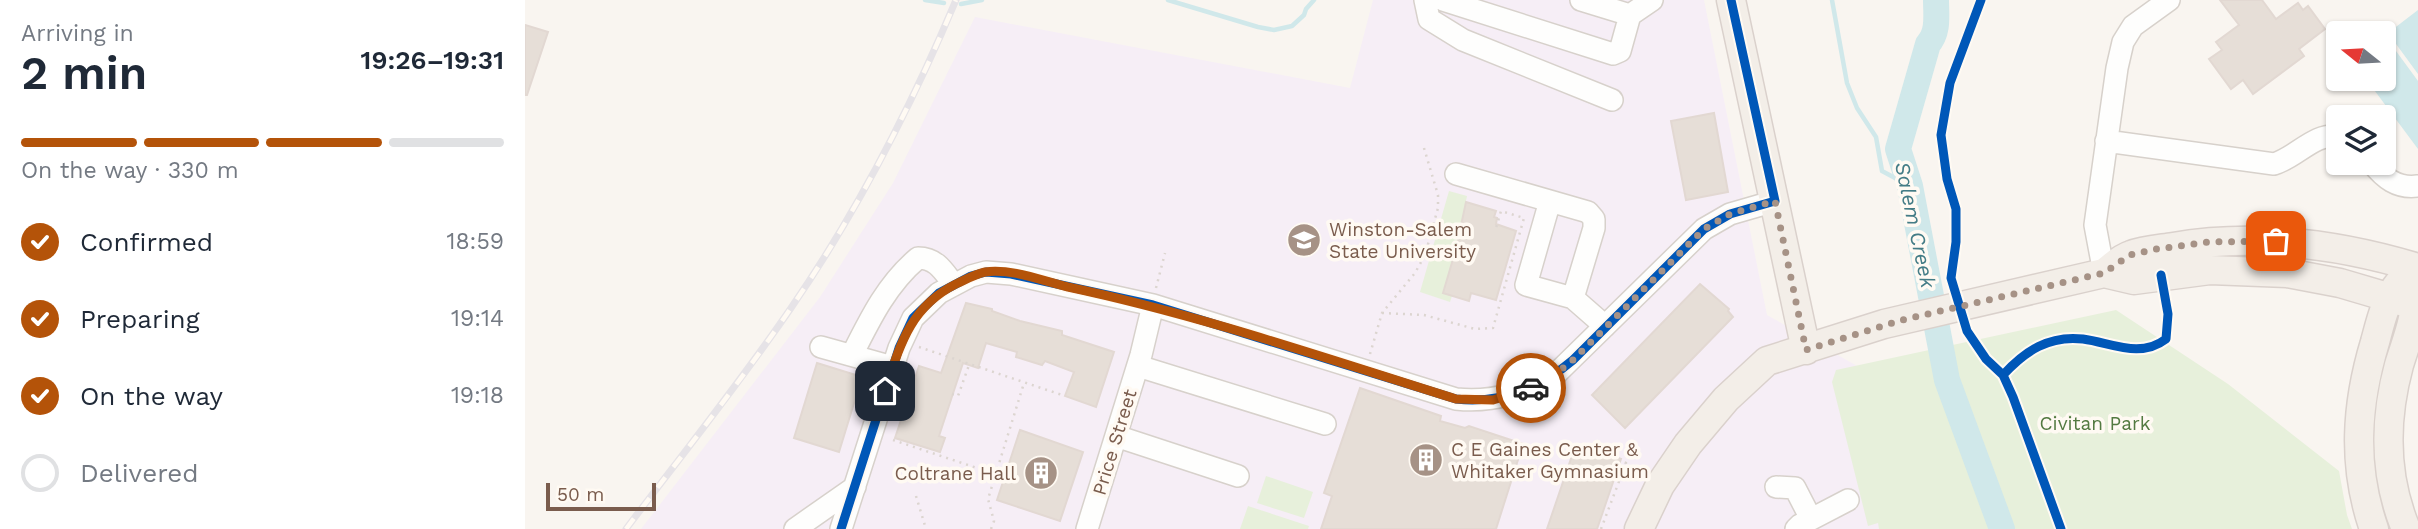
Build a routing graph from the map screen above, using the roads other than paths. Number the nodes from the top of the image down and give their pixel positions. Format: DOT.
graph roads {
  1 [pos="1425,0"];
  2 [pos="1443,0"];
  3 [pos="1581,0"];
  4 [pos="1652,0"];
  5 [pos="1731,0"];
  6 [pos="2169,0"];
  7 [pos="1630,15"];
  8 [pos="1612,100"];
  9 [pos="2326,137"];
  10 [pos="2106,141"];
  11 [pos="1456,174"];
  12 [pos="2384,175"];
  13 [pos="2418,186"];
  14 [pos="1550,201"];
  15 [pos="1775,201"];
  16 [pos="2415,267"];
  17 [pos="2104,273"];
  18 [pos="954,285"];
  19 [pos="2388,297"];
  20 [pos="1573,298"];
  21 [pos="1153,305"];
  22 [pos="2417,306"];
  23 [pos="1605,326"];
  24 [pos="821,346"];
  25 [pos="1806,350"];
  26 [pos="852,355"];
  27 [pos="1140,360"];
  28 [pos="893,367"];
  29 [pos="1325,424"];
  30 [pos="1116,436"];
  31 [pos="1238,476"];
  32 [pos="855,487"];
  33 [pos="1776,487"];
  34 [pos="1848,499"];
  35 [pos="1804,524"];
  36 [pos="795,529"];
  37 [pos="841,529"];
  38 [pos="1087,529"];
  39 [pos="1639,529"];
  40 [pos="1655,529"];
  41 [pos="2374,529"];
  42 [pos="2406,529"];
  1 -- 8 [label="street"];
  2 -- 7 [label="street"];
  3 -- 7 [label="street"];
  4 -- 7 [label="street"];
  5 -- 15 [label="main road"];
  6 -- 10 [label="street"];
  9 -- 10 [label="street"];
  10 -- 17 [label="street"];
  11 -- 14 [label="street"];
  12 -- 13 [label="street"];
  14 -- 20 [label="street"];
  14 -- 20 [label="street"];
  15 -- 23 [label="street"];
  15 -- 25 [label="main road"];
  16 -- 17 [label="main road"];
  16 -- 19 [label="main road"];
  16 -- 22 [label="main road"];
  17 -- 19 [label="main road"];
  17 -- 25 [label="main road"];
  18 -- 21 [label="street"];
  18 -- 26 [label="street"];
  18 -- 28 [label="street"];
  19 -- 22 [label="main road"];
  19 -- 41 [label="main road"];
  20 -- 23 [label="street"];
  21 -- 23 [label="street"];
  21 -- 27 [label="street, Price Street"];
  22 -- 42 [label="main road"];
  24 -- 26 [label="street"];
  25 -- 39 [label="main road"];
  25 -- 40 [label="main road"];
  26 -- 28 [label="street"];
  27 -- 29 [label="street"];
  27 -- 30 [label="street, Price Street"];
  28 -- 32 [label="street"];
  30 -- 31 [label="street"];
  30 -- 38 [label="street, Price Street"];
  32 -- 36 [label="street"];
  32 -- 37 [label="street"];
  33 -- 35 [label="street"];
  34 -- 35 [label="street"];
}
